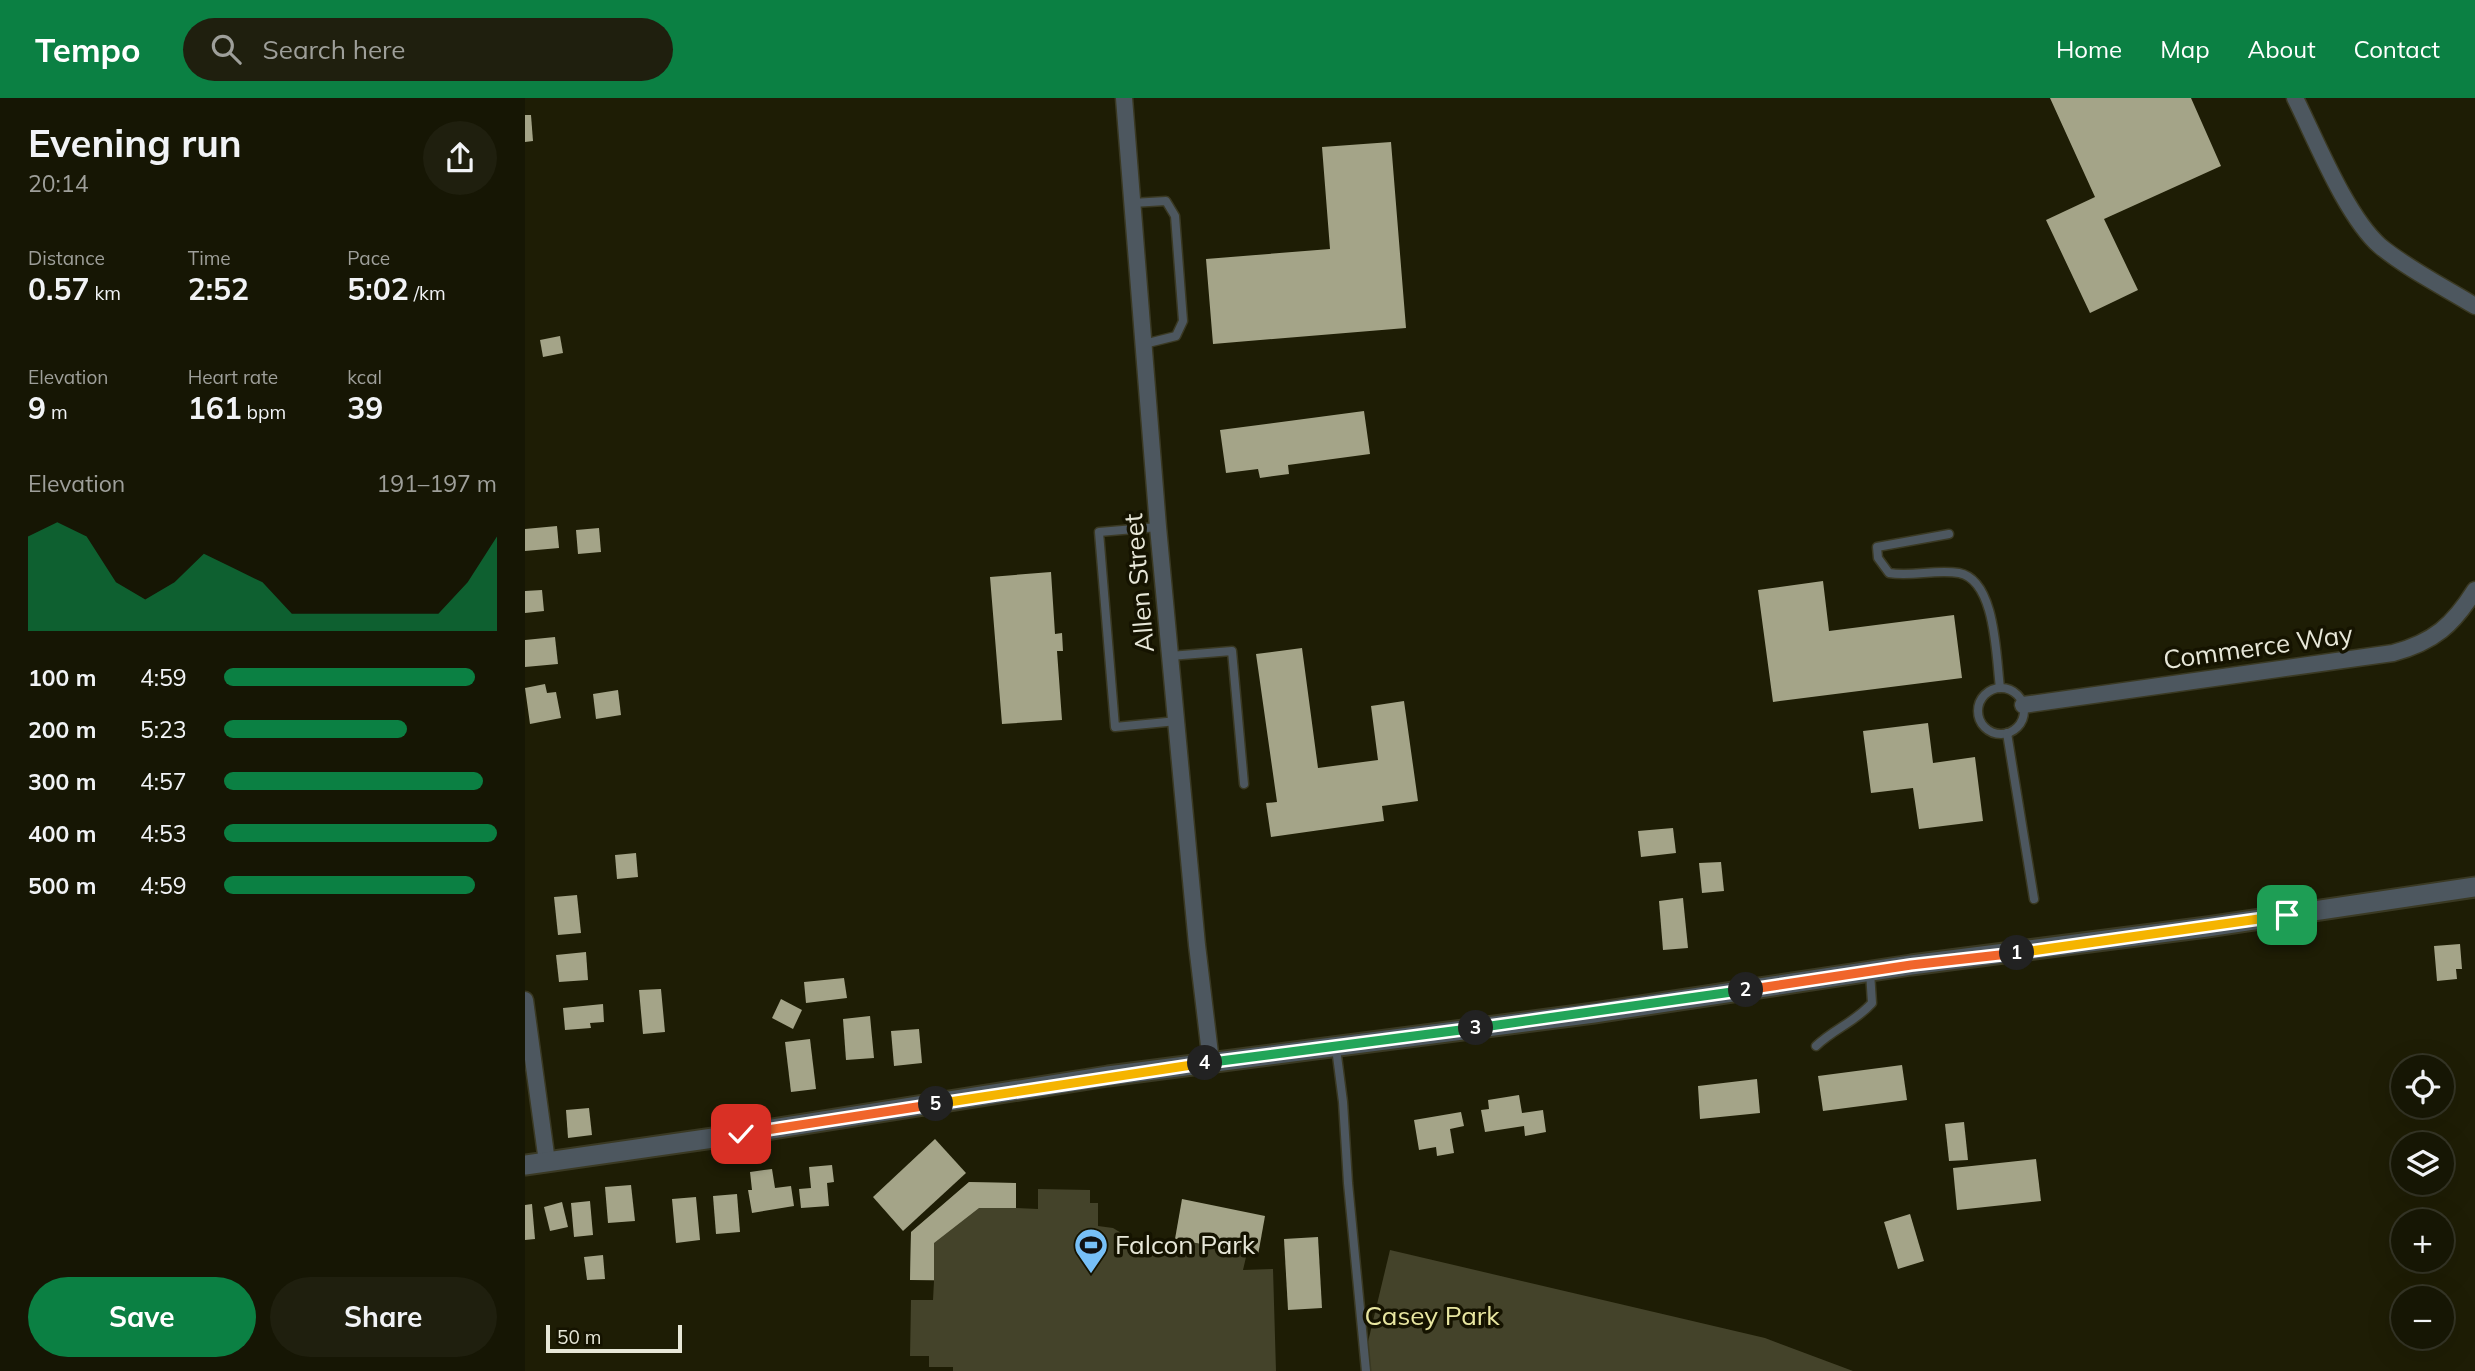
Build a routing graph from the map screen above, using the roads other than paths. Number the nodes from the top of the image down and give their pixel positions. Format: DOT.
graph roads {
  1 [pos="1124,98"];
  2 [pos="2295,98"];
  3 [pos="1132,203"];
  4 [pos="2475,306"];
  5 [pos="1143,344"];
  6 [pos="1158,527"];
  7 [pos="1949,534"];
  8 [pos="2475,590"];
  9 [pos="1170,656"];
  10 [pos="2000,688"];
  11 [pos="2023,705"];
  12 [pos="1177,721"];
  13 [pos="2007,733"];
  14 [pos="1244,784"];
  15 [pos="2475,887"];
  16 [pos="2034,899"];
  17 [pos="1870,972"];
  18 [pos="525,1000"];
  19 [pos="1335,1045"];
  20 [pos="1816,1046"];
  21 [pos="1211,1062"];
  22 [pos="547,1161"];
  23 [pos="525,1165"];
  24 [pos="1366,1371"];
  1 -- 3 [label="street, Allen Street"];
  2 -- 4 [label="street"];
  3 -- 5 [label="street, Allen Street"];
  3 -- 5 [label="lane"];
  5 -- 6 [label="street, Allen Street"];
  6 -- 9 [label="street, Allen Street"];
  6 -- 12 [label="lane"];
  7 -- 10 [label="lane"];
  8 -- 11 [label="street, Commerce Way"];
  9 -- 12 [label="street, Allen Street"];
  9 -- 14 [label="lane"];
  10 -- 11 [label="lane"];
  10 -- 13 [label="lane"];
  11 -- 13 [label="lane"];
  12 -- 21 [label="street, Allen Street"];
  13 -- 16 [label="lane"];
  15 -- 17 [label="street"];
  17 -- 19 [label="street"];
  17 -- 20 [label="lane"];
  18 -- 22 [label="street"];
  19 -- 21 [label="street"];
  19 -- 24 [label="lane"];
  21 -- 22 [label="street"];
  22 -- 23 [label="street"];
}
